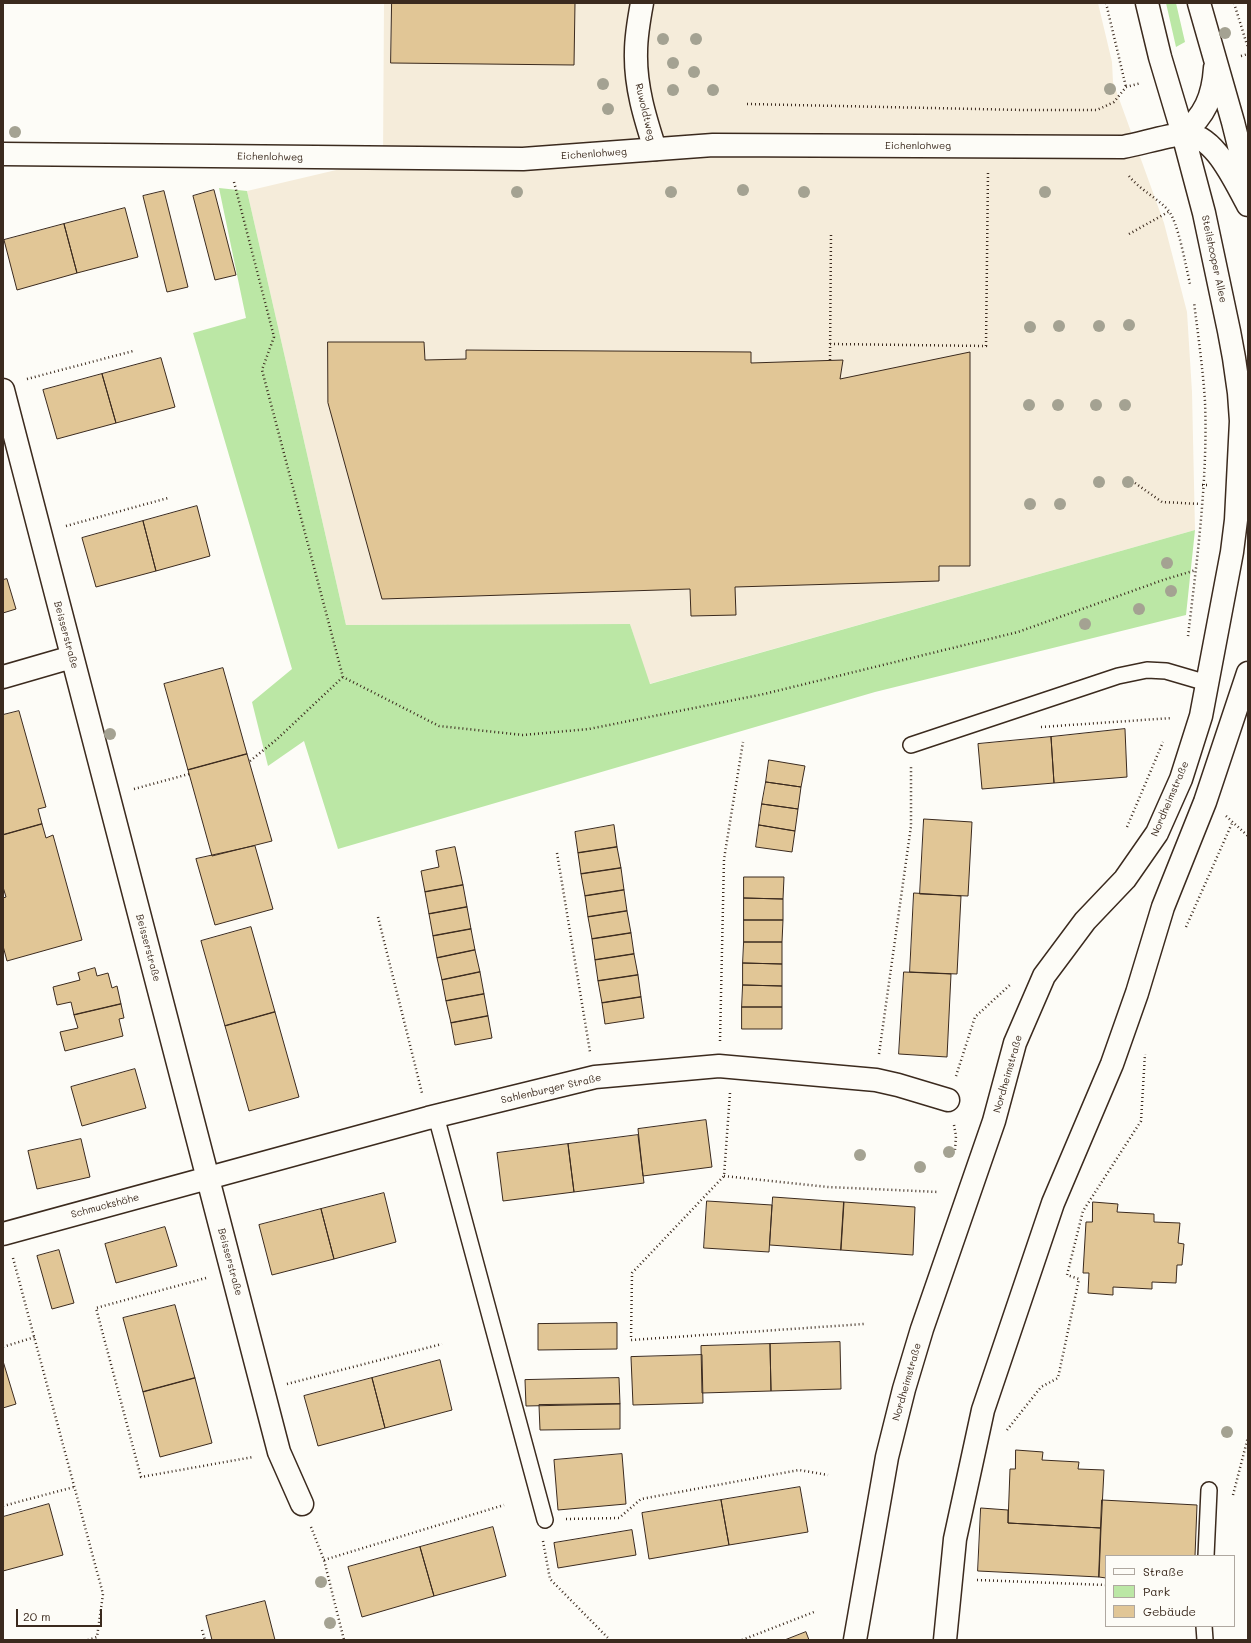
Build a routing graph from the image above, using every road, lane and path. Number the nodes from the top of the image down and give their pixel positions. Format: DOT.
graph roads {
  1 [pos="642,3"];
  2 [pos="1106,3"];
  3 [pos="1147,3"];
  4 [pos="1199,3"];
  5 [pos="1234,3"];
  6 [pos="1248,48"];
  7 [pos="1216,62"];
  8 [pos="1135,84"];
  9 [pos="1126,87"];
  10 [pos="1114,102"];
  11 [pos="747,104"];
  12 [pos="1114,107"];
  13 [pos="1183,134"];
  14 [pos="989,147"];
  15 [pos="655,150"];
  16 [pos="3,154"];
  17 [pos="228,156"];
  18 [pos="1129,176"];
  19 [pos="1248,182"];
  20 [pos="1248,205"];
  21 [pos="1170,212"];
  22 [pos="831,233"];
  23 [pos="1129,234"];
  24 [pos="1192,289"];
  25 [pos="1193,296"];
  26 [pos="830,344"];
  27 [pos="133,351"];
  28 [pos="830,360"];
  29 [pos="26,379"];
  30 [pos="3,390"];
  31 [pos="11,456"];
  32 [pos="1135,482"];
  33 [pos="1202,485"];
  34 [pos="1210,485"];
  35 [pos="168,498"];
  36 [pos="1201,504"];
  37 [pos="1242,521"];
  38 [pos="40,533"];
  39 [pos="1198,550"];
  40 [pos="1202,550"];
  41 [pos="1196,570"];
  42 [pos="1188,637"];
  43 [pos="72,657"];
  44 [pos="1248,673"];
  45 [pos="1182,676"];
  46 [pos="3,677"];
  47 [pos="344,677"];
  48 [pos="1207,683"];
  49 [pos="1036,727"];
  50 [pos="743,742"];
  51 [pos="911,745"];
  52 [pos="250,761"];
  53 [pos="189,774"];
  54 [pos="108,796"];
  55 [pos="1222,813"];
  56 [pos="1233,821"];
  57 [pos="1248,836"];
  58 [pos="557,853"];
  59 [pos="378,917"];
  60 [pos="1186,928"];
  61 [pos="1145,1050"];
  62 [pos="726,1066"];
  63 [pos="595,1077"];
  64 [pos="876,1080"];
  65 [pos="948,1100"];
  66 [pos="432,1117"];
  67 [pos="724,1176"];
  68 [pos="208,1178"];
  69 [pos="939,1192"];
  70 [pos="5,1233"];
  71 [pos="232,1270"];
  72 [pos="864,1324"];
  73 [pos="34,1337"];
  74 [pos="442,1344"];
  75 [pos="3,1347"];
  76 [pos="263,1390"];
  77 [pos="1006,1431"];
  78 [pos="279,1452"];
  79 [pos="828,1475"];
  80 [pos="74,1487"];
  81 [pos="1209,1490"];
  82 [pos="302,1504"];
  83 [pos="504,1505"];
  84 [pos="3,1506"];
  85 [pos="545,1520"];
  86 [pos="1206,1555"];
  87 [pos="324,1560"];
  88 [pos="974,1580"];
  89 [pos="1105,1585"];
  90 [pos="814,1612"];
  91 [pos="1204,1627"];
  92 [pos="202,1630"];
  93 [pos="88,1640"];
  94 [pos="205,1640"];
  95 [pos="344,1640"];
  96 [pos="610,1640"];
  97 [pos="742,1640"];
  98 [pos="855,1640"];
  99 [pos="945,1640"];
  100 [pos="1205,1640"];
  1 -- 15 [label="street, Ruwoldtweg"];
  2 -- 9 [label="path"];
  3 -- 13 [label="street, Steilshooper Allee"];
  4 -- 7 [label="street"];
  5 -- 6 [label="path"];
  7 -- 13 [label="street"];
  7 -- 19 [label="street"];
  8 -- 9 [label="path"];
  9 -- 10 [label="path"];
  10 -- 11 [label="path"];
  10 -- 12 [label="path"];
  13 -- 14 [label="street, Eichenlohweg"];
  13 -- 20 [label="street"];
  13 -- 37 [label="street, Steilshooper Allee"];
  14 -- 15 [label="street, Eichenlohweg"];
  14 -- 26 [label="path"];
  15 -- 17 [label="street, Eichenlohweg"];
  16 -- 17 [label="street, Eichenlohweg"];
  17 -- 47 [label="path"];
  18 -- 21 [label="path"];
  21 -- 23 [label="path"];
  21 -- 24 [label="path"];
  22 -- 26 [label="path"];
  25 -- 33 [label="path"];
  26 -- 28 [label="path"];
  27 -- 29 [label="path"];
  30 -- 31 [label="street, Beisserstraße"];
  31 -- 38 [label="street, Beisserstraße"];
  32 -- 36 [label="path"];
  33 -- 34 [label="path"];
  33 -- 36 [label="path"];
  35 -- 38 [label="path"];
  36 -- 39 [label="path"];
  37 -- 48 [label="street, Nordheimstraße"];
  38 -- 43 [label="street, Beisserstraße"];
  39 -- 40 [label="path"];
  39 -- 41 [label="path"];
  41 -- 42 [label="path"];
  41 -- 47 [label="path"];
  43 -- 46 [label="street"];
  43 -- 54 [label="street, Beisserstraße"];
  44 -- 99 [label="street"];
  45 -- 48 [label="lane"];
  45 -- 49 [label="path"];
  45 -- 51 [label="lane"];
  47 -- 52 [label="path"];
  48 -- 98 [label="street, Nordheimstraße"];
  50 -- 62 [label="path"];
  51 -- 64 [label="path"];
  53 -- 54 [label="path"];
  54 -- 68 [label="street, Beisserstraße"];
  55 -- 56 [label="path"];
  56 -- 57 [label="path"];
  56 -- 60 [label="path"];
  58 -- 63 [label="path"];
  59 -- 66 [label="path"];
  61 -- 77 [label="path"];
  62 -- 63 [label="street, Sahlenburger Straße"];
  62 -- 64 [label="street, Sahlenburger Straße"];
  62 -- 67 [label="path"];
  63 -- 66 [label="street, Sahlenburger Straße"];
  64 -- 65 [label="street, Sahlenburger Straße"];
  66 -- 68 [label="street, Sahlenburger Straße"];
  66 -- 85 [label="lane"];
  67 -- 69 [label="path"];
  67 -- 72 [label="path"];
  68 -- 70 [label="street, Schmuckshöhe"];
  68 -- 71 [label="street, Beisserstraße"];
  70 -- 73 [label="path"];
  71 -- 76 [label="street, Beisserstraße"];
  71 -- 78 [label="path"];
  73 -- 75 [label="path"];
  73 -- 80 [label="path"];
  74 -- 76 [label="path"];
  76 -- 78 [label="street, Beisserstraße"];
  78 -- 82 [label="street, Beisserstraße"];
  79 -- 85 [label="path"];
  80 -- 84 [label="path"];
  80 -- 93 [label="path"];
  81 -- 86 [label="lane"];
  82 -- 87 [label="path"];
  83 -- 87 [label="path"];
  85 -- 96 [label="path"];
  87 -- 95 [label="path"];
  88 -- 89 [label="path"];
  90 -- 97 [label="path"];
  91 -- 100 [label="lane"];
  92 -- 94 [label="path"];
}
